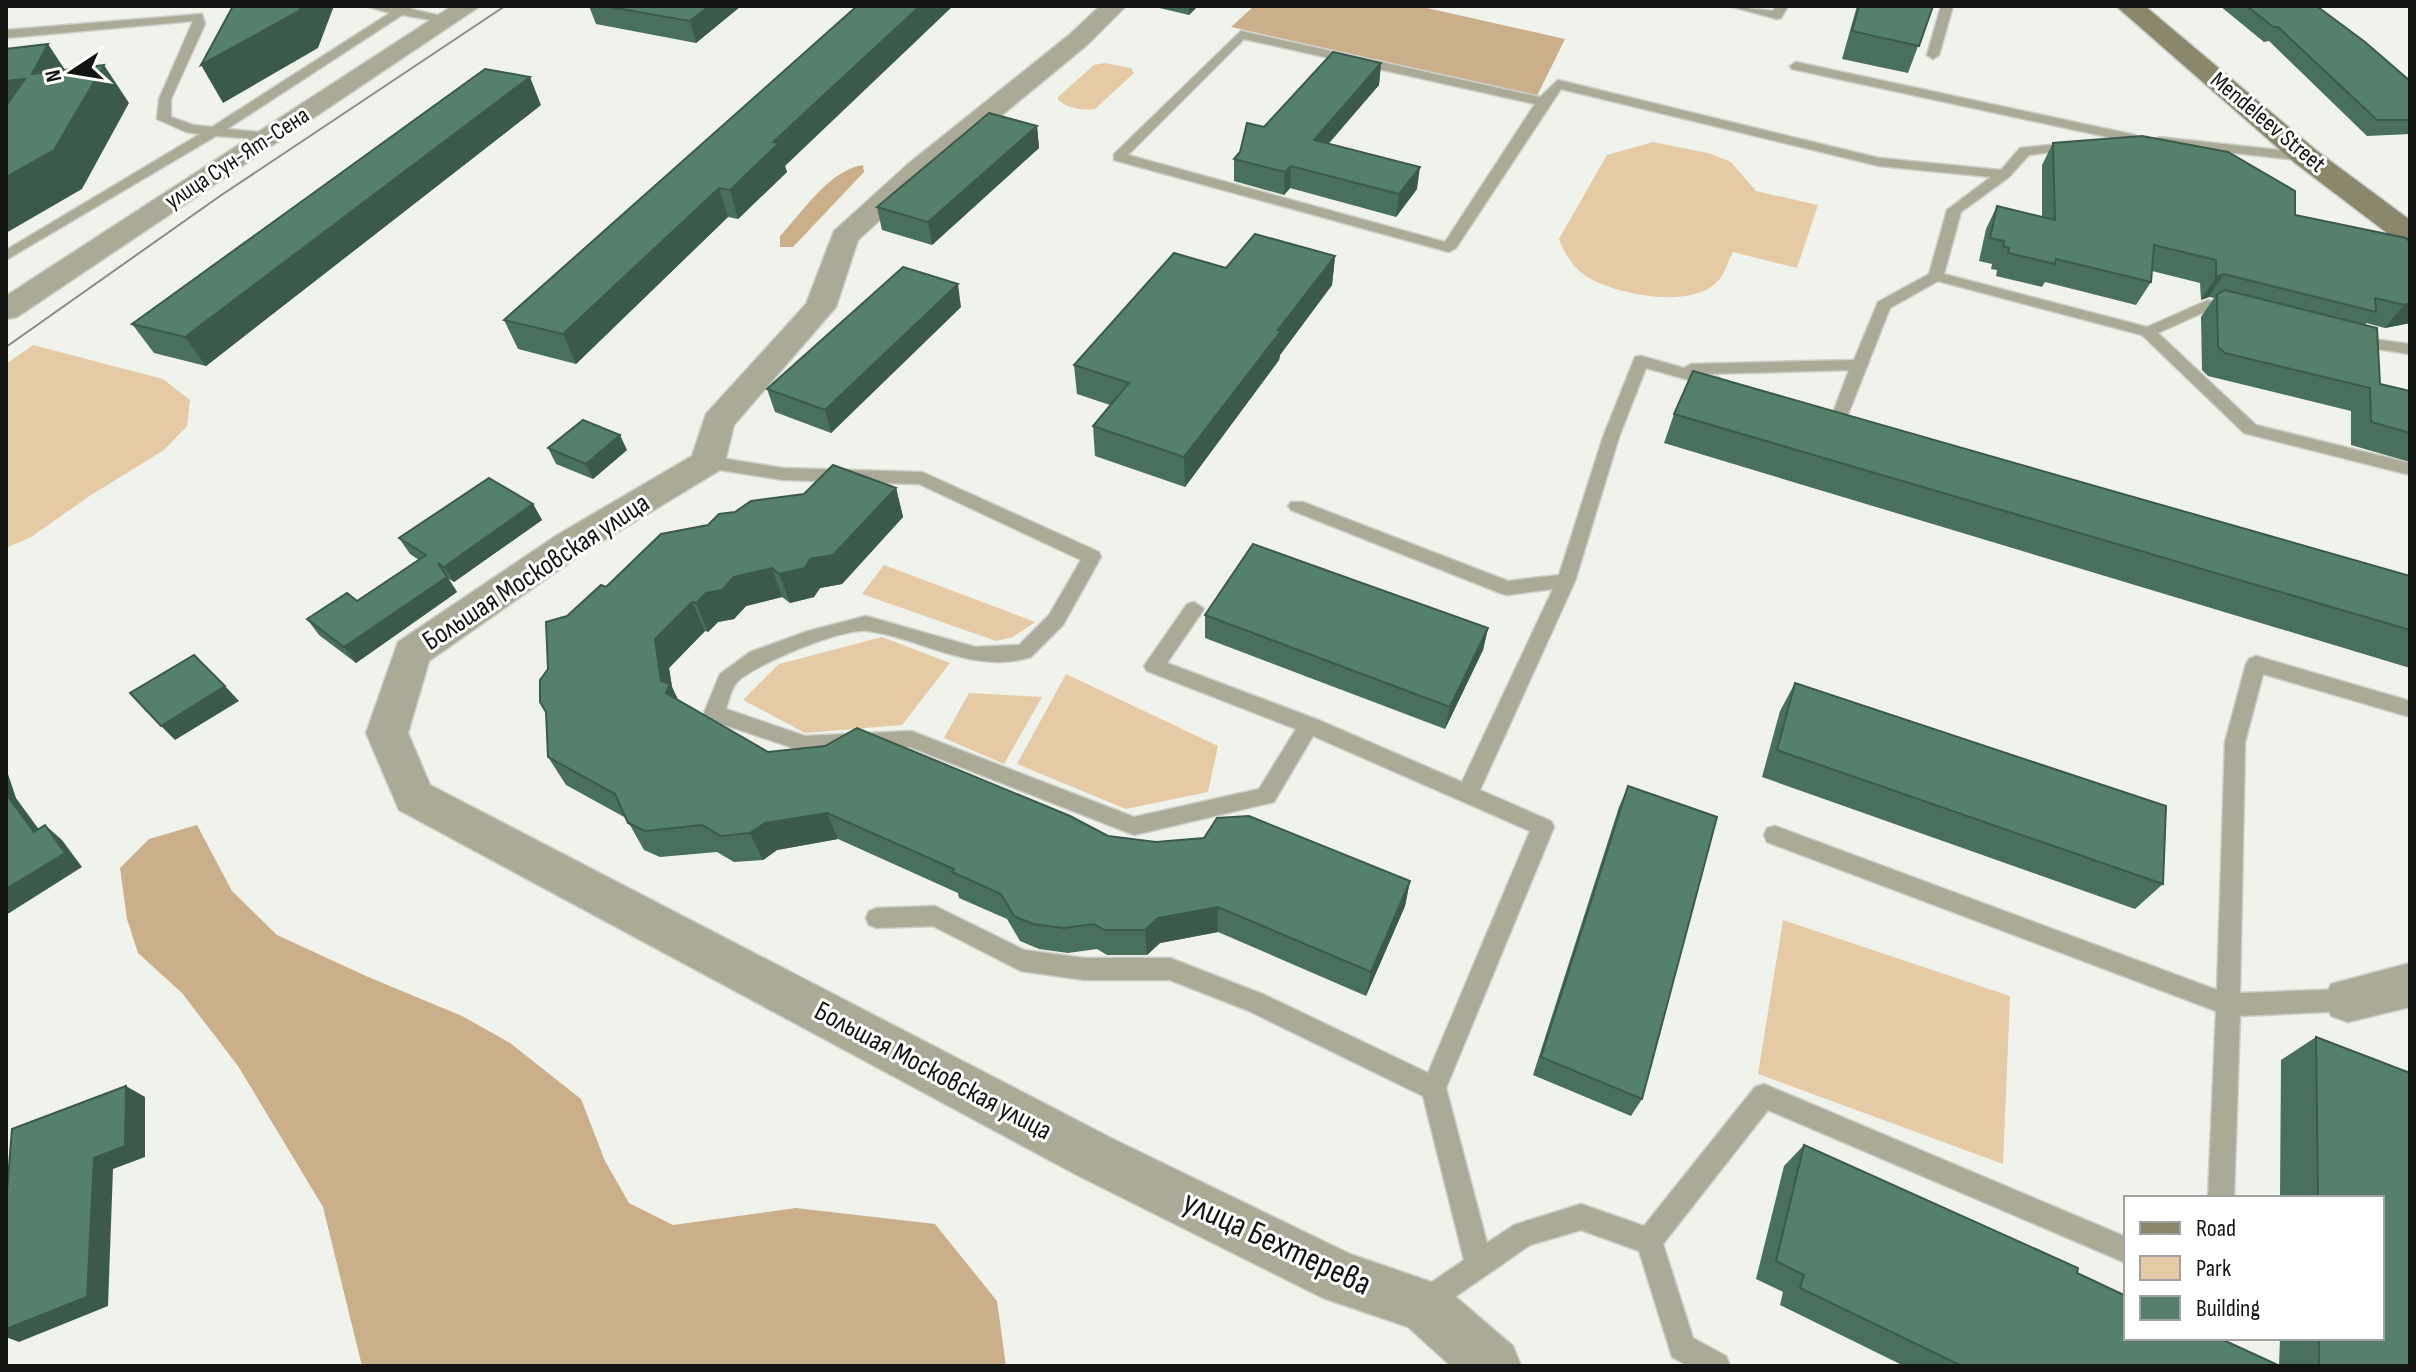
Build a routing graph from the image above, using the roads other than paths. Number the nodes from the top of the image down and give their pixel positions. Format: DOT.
graph roads {
  1 [pos="371,6"];
  2 [pos="1114,6"];
  3 [pos="1735,6"];
  4 [pos="1782,6"];
  5 [pos="1947,6"];
  6 [pos="2129,6"];
  7 [pos="404,9"];
  8 [pos="458,13"];
  9 [pos="6,34"];
  10 [pos="1933,55"];
  11 [pos="1796,66"];
  12 [pos="1543,102"];
  13 [pos="213,132"];
  14 [pos="269,137"];
  15 [pos="2135,139"];
  16 [pos="2306,157"];
  17 [pos="2004,174"];
  18 [pos="2410,235"];
  19 [pos="6,256"];
  20 [pos="1936,276"];
  21 [pos="6,310"];
  22 [pos="2251,316"];
  23 [pos="2148,332"];
  24 [pos="2337,338"];
  25 [pos="2410,349"];
  26 [pos="1859,365"];
  27 [pos="1670,370"];
  28 [pos="1732,387"];
  29 [pos="1839,418"];
  30 [pos="708,462"];
  31 [pos="2410,469"];
  32 [pos="1297,506"];
  33 [pos="1566,581"];
  34 [pos="1194,609"];
  35 [pos="2410,709"];
  36 [pos="1309,725"];
  37 [pos="1467,794"];
  38 [pos="1775,835"];
  39 [pos="877,918"];
  40 [pos="2410,985"];
  41 [pos="2348,1000"];
  42 [pos="2228,1005"];
  43 [pos="1434,1088"];
  44 [pos="1093,1156"];
  45 [pos="2221,1196"];
  46 [pos="1649,1241"];
  47 [pos="2124,1249"];
  48 [pos="1479,1265"];
  49 [pos="1424,1305"];
  50 [pos="1493,1366"];
  51 [pos="1716,1366"];
  1 -- 7 [label="lane"];
  2 -- 30 [label="street"];
  3 -- 4 [label="lane"];
  5 -- 10 [label="lane"];
  6 -- 16 [label="main road, Mendeleev Street"];
  7 -- 8 [label="lane"];
  7 -- 13 [label="lane"];
  8 -- 14 [label="street, улица Сун-Ят-Сена"];
  9 -- 13 [label="lane"];
  11 -- 15 [label="lane"];
  12 -- 12 [label="lane"];
  12 -- 17 [label="lane"];
  13 -- 14 [label="lane"];
  13 -- 19 [label="lane"];
  14 -- 21 [label="street, улица Сун-Ят-Сена"];
  15 -- 16 [label="lane"];
  15 -- 17 [label="lane"];
  16 -- 18 [label="main road, Mendeleev Street"];
  17 -- 20 [label="lane"];
  20 -- 23 [label="lane"];
  20 -- 26 [label="lane"];
  22 -- 23 [label="lane"];
  23 -- 31 [label="lane"];
  24 -- 25 [label="lane"];
  26 -- 27 [label="lane"];
  26 -- 29 [label="lane"];
  27 -- 28 [label="lane"];
  27 -- 33 [label="lane"];
  30 -- 36 [label="lane"];
  30 -- 44 [label="street, Большая Московская улица"];
  32 -- 33 [label="lane"];
  33 -- 37 [label="lane"];
  34 -- 36 [label="lane"];
  35 -- 42 [label="lane"];
  36 -- 37 [label="lane"];
  37 -- 43 [label="lane"];
  38 -- 42 [label="lane"];
  39 -- 43 [label="lane"];
  40 -- 41 [label="street"];
  41 -- 42 [label="lane"];
  42 -- 45 [label="lane"];
  43 -- 48 [label="lane"];
  44 -- 49 [label="street, улица Бехтерева"];
  46 -- 47 [label="lane"];
  46 -- 48 [label="lane"];
  46 -- 51 [label="lane"];
  48 -- 49 [label="lane"];
  49 -- 50 [label="street, улица Бехтерева"];
}
